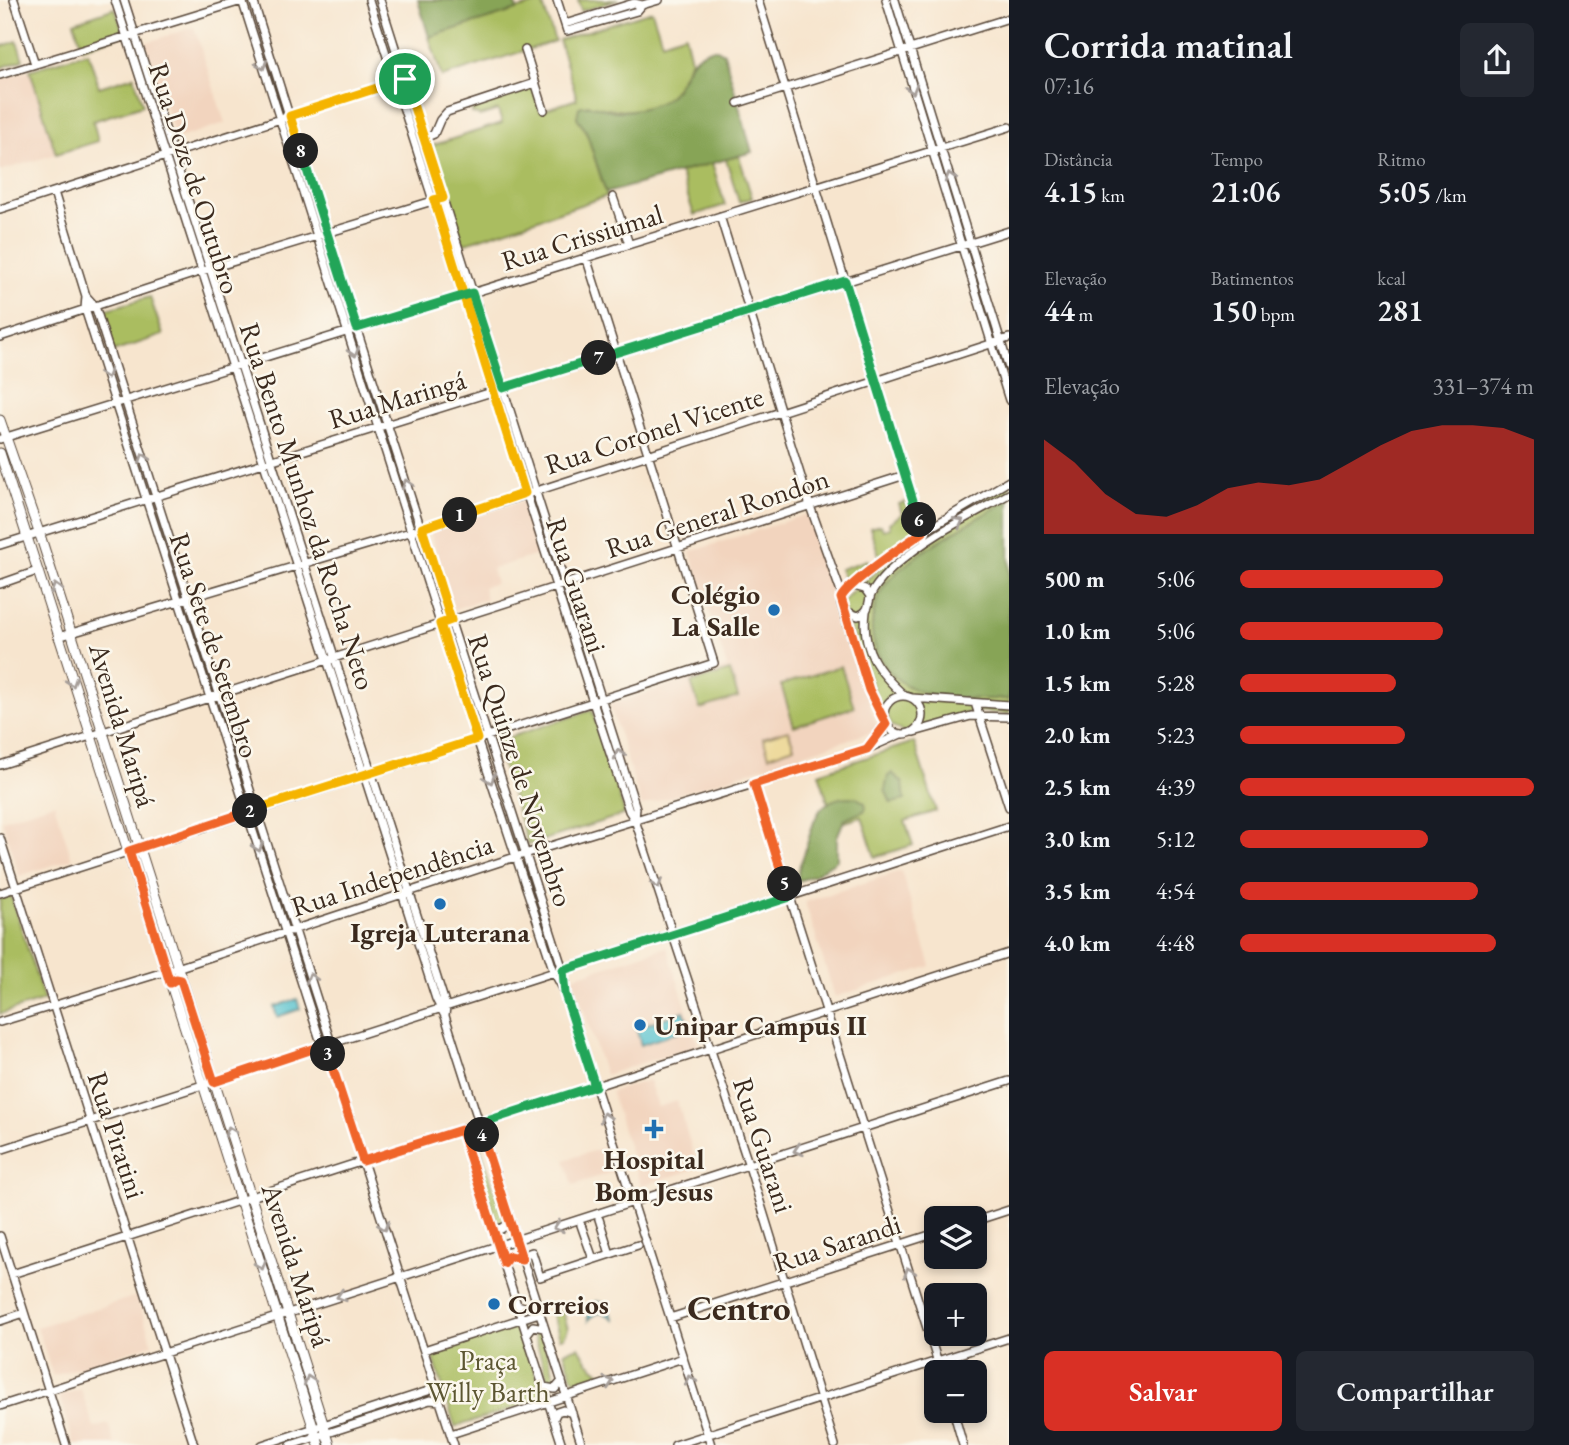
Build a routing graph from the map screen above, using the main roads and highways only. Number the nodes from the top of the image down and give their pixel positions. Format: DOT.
graph roads {
  1 [pos="3,435"];
  2 [pos="0,453"];
  3 [pos="39,533"];
  4 [pos="26,536"];
  5 [pos="71,634"];
  6 [pos="58,637"];
  7 [pos="134,849"];
  8 [pos="170,947"];
  9 [pos="160,950"];
  10 [pos="181,980"];
  11 [pos="170,983"];
  12 [pos="206,1097"];
  13 [pos="219,1097"];
  14 [pos="246,1181"];
  15 [pos="236,1184"];
  16 [pos="245,1214"];
  17 [pos="257,1214"];
  18 [pos="283,1297"];
  19 [pos="272,1301"];
  20 [pos="293,1328"];
  21 [pos="282,1330"];
  22 [pos="314,1411"];
  23 [pos="320,1434"];
  24 [pos="330,1445"];
  1 -- 3 [label="main road, Avenida Maripá"];
  2 -- 4 [label="main road, Avenida Maripá"];
  3 -- 4 [label="main road"];
  5 -- 3 [label="main road, Avenida Maripá, one-way"];
  4 -- 6 [label="main road, Avenida Maripá"];
  5 -- 6 [label="main road"];
  5 -- 7 [label="main road, Avenida Maripá"];
  6 -- 7 [label="main road, Avenida Maripá, one-way"];
  7 -- 8 [label="main road, Avenida Maripá"];
  7 -- 9 [label="main road, Avenida Maripá"];
  8 -- 9 [label="main road"];
  8 -- 10 [label="main road, Avenida Maripá"];
  9 -- 11 [label="main road, Avenida Maripá"];
  10 -- 11 [label="main road"];
  10 -- 13 [label="main road, Avenida Maripá"];
  11 -- 12 [label="main road, Avenida Maripá"];
  12 -- 13 [label="main road"];
  12 -- 15 [label="main road, Avenida Maripá"];
  14 -- 13 [label="main road, Avenida Maripá, one-way"];
  14 -- 15 [label="main road"];
  14 -- 17 [label="main road, Avenida Maripá"];
  15 -- 16 [label="main road, Avenida Maripá"];
  16 -- 17 [label="main road"];
  16 -- 19 [label="main road, Avenida Maripá, one-way"];
  17 -- 18 [label="main road, Avenida Maripá"];
  18 -- 19 [label="main road"];
  18 -- 20 [label="main road, Avenida Maripá"];
  19 -- 21 [label="main road, Avenida Maripá"];
  20 -- 21 [label="main road"];
  22 -- 20 [label="main road, Avenida Maripá, one-way"];
  21 -- 22 [label="main road, Avenida Maripá"];
  22 -- 23 [label="main road, Avenida Maripá"];
  23 -- 24 [label="main road, Avenida Maripá"];
}
